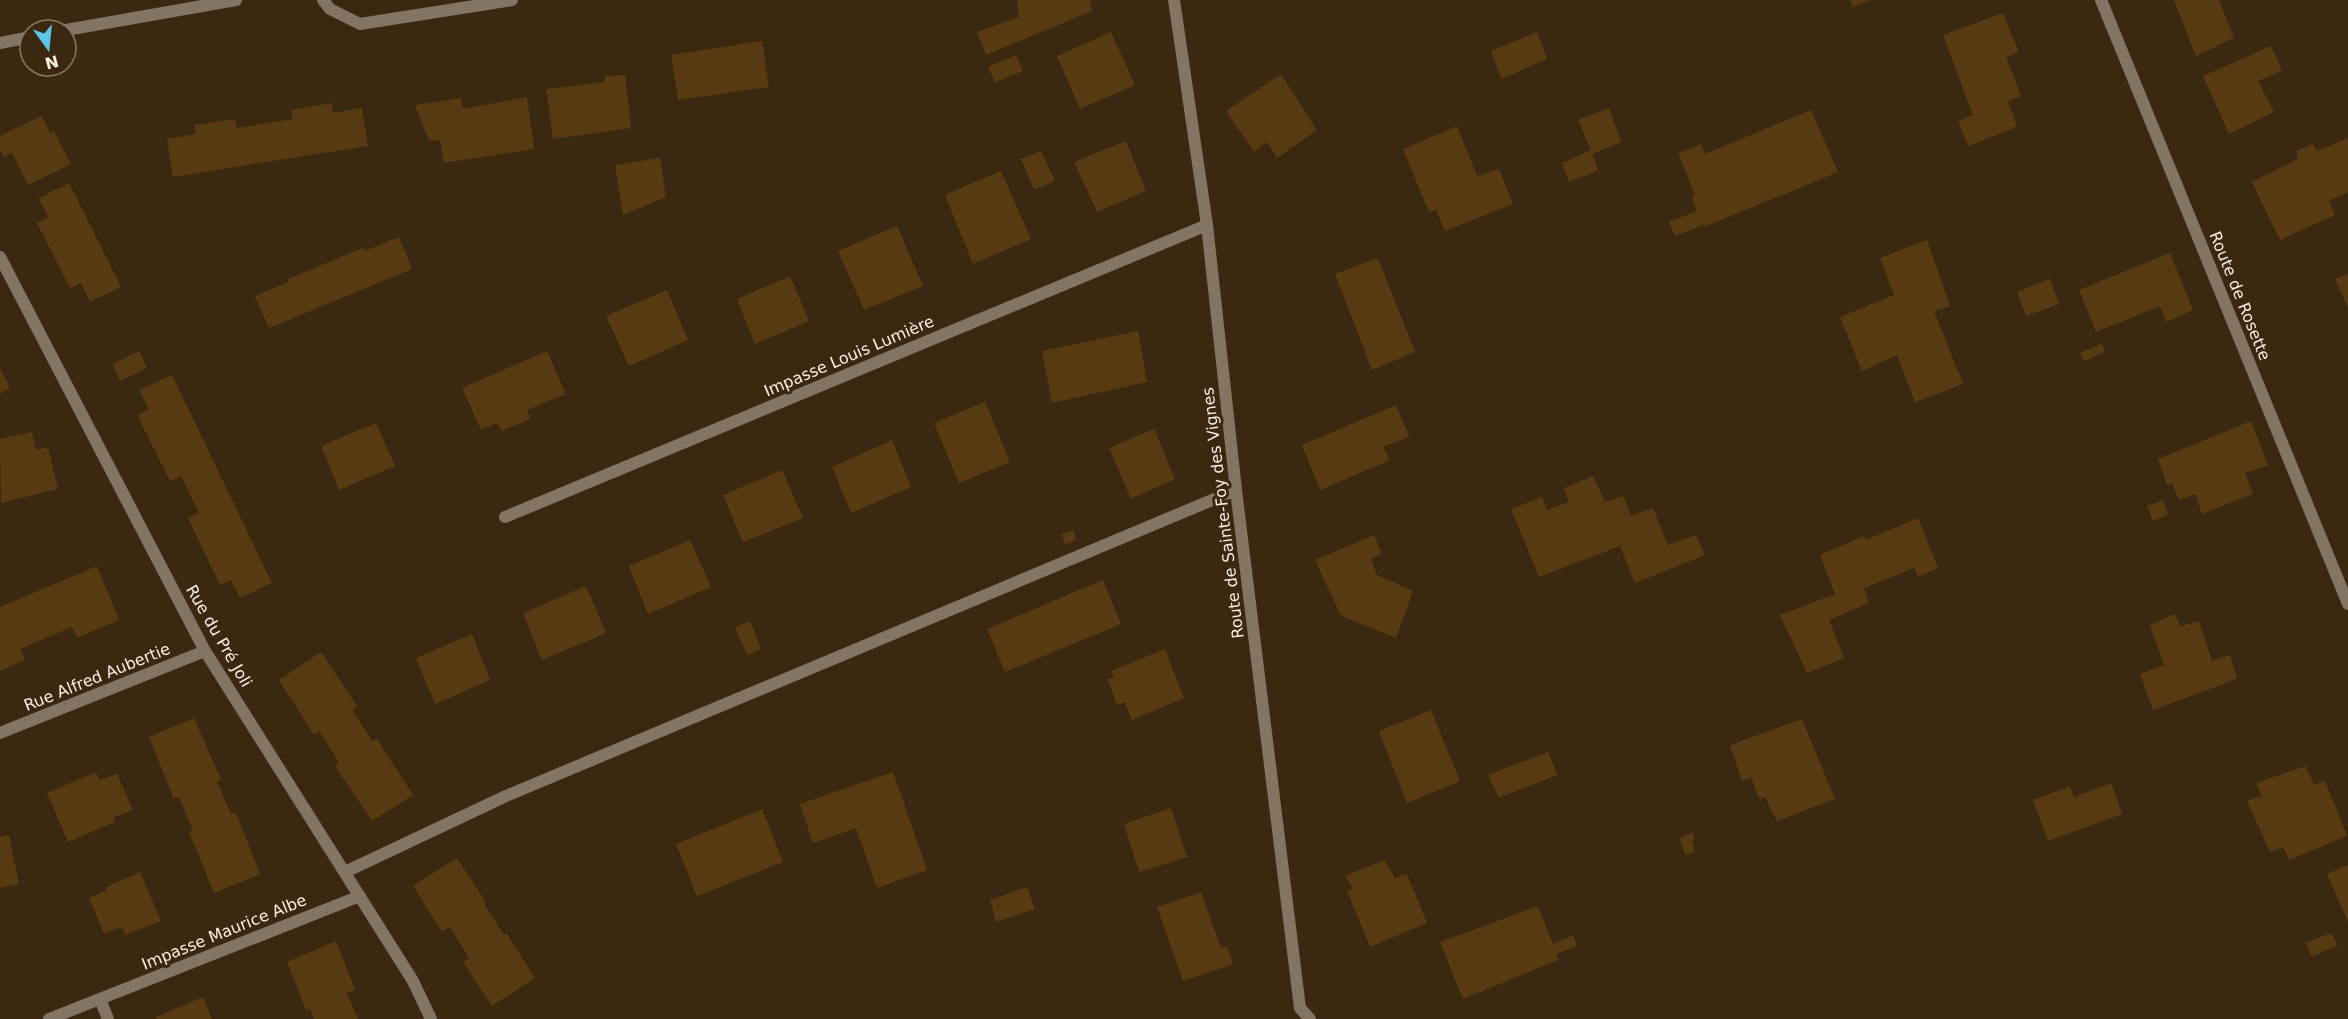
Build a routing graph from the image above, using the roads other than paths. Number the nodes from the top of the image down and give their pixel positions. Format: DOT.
graph roads {
  1 [pos="236,0"];
  2 [pos="323,0"];
  3 [pos="512,0"];
  4 [pos="1174,0"];
  5 [pos="2101,0"];
  6 [pos="78,28"];
  7 [pos="18,39"];
  8 [pos="0,43"];
  9 [pos="1207,225"];
  10 [pos="0,257"];
  11 [pos="1236,490"];
  12 [pos="505,517"];
  13 [pos="2348,604"];
  14 [pos="205,651"];
  15 [pos="0,733"];
  16 [pos="345,872"];
  17 [pos="360,896"];
  18 [pos="100,999"];
  19 [pos="1298,1014"];
  20 [pos="49,1019"];
  21 [pos="108,1019"];
  22 [pos="431,1019"];
  23 [pos="1310,1019"];
  1 -- 6 [label="street"];
  2 -- 3 [label="street"];
  4 -- 9 [label="street, Route de Sainte-Foy des Vignes"];
  5 -- 13 [label="street, Route de Rosette"];
  7 -- 8 [label="street"];
  9 -- 11 [label="street, Route de Sainte-Foy des Vignes"];
  9 -- 12 [label="street, Impasse Louis Lumière"];
  10 -- 14 [label="street, Rue du Pré Joli"];
  11 -- 16 [label="street"];
  11 -- 19 [label="street, Route de Sainte-Foy des Vignes"];
  14 -- 15 [label="street, Rue Alfred Aubertie"];
  14 -- 16 [label="street, Rue du Pré Joli"];
  16 -- 17 [label="street, Rue du Pré Joli"];
  17 -- 18 [label="street, Impasse Maurice Albe"];
  17 -- 22 [label="street, Rue du Pré Joli"];
  18 -- 20 [label="street, Impasse Maurice Albe"];
  18 -- 21 [label="street"];
  19 -- 23 [label="street, Route de Sainte-Foy des Vignes"];
}
